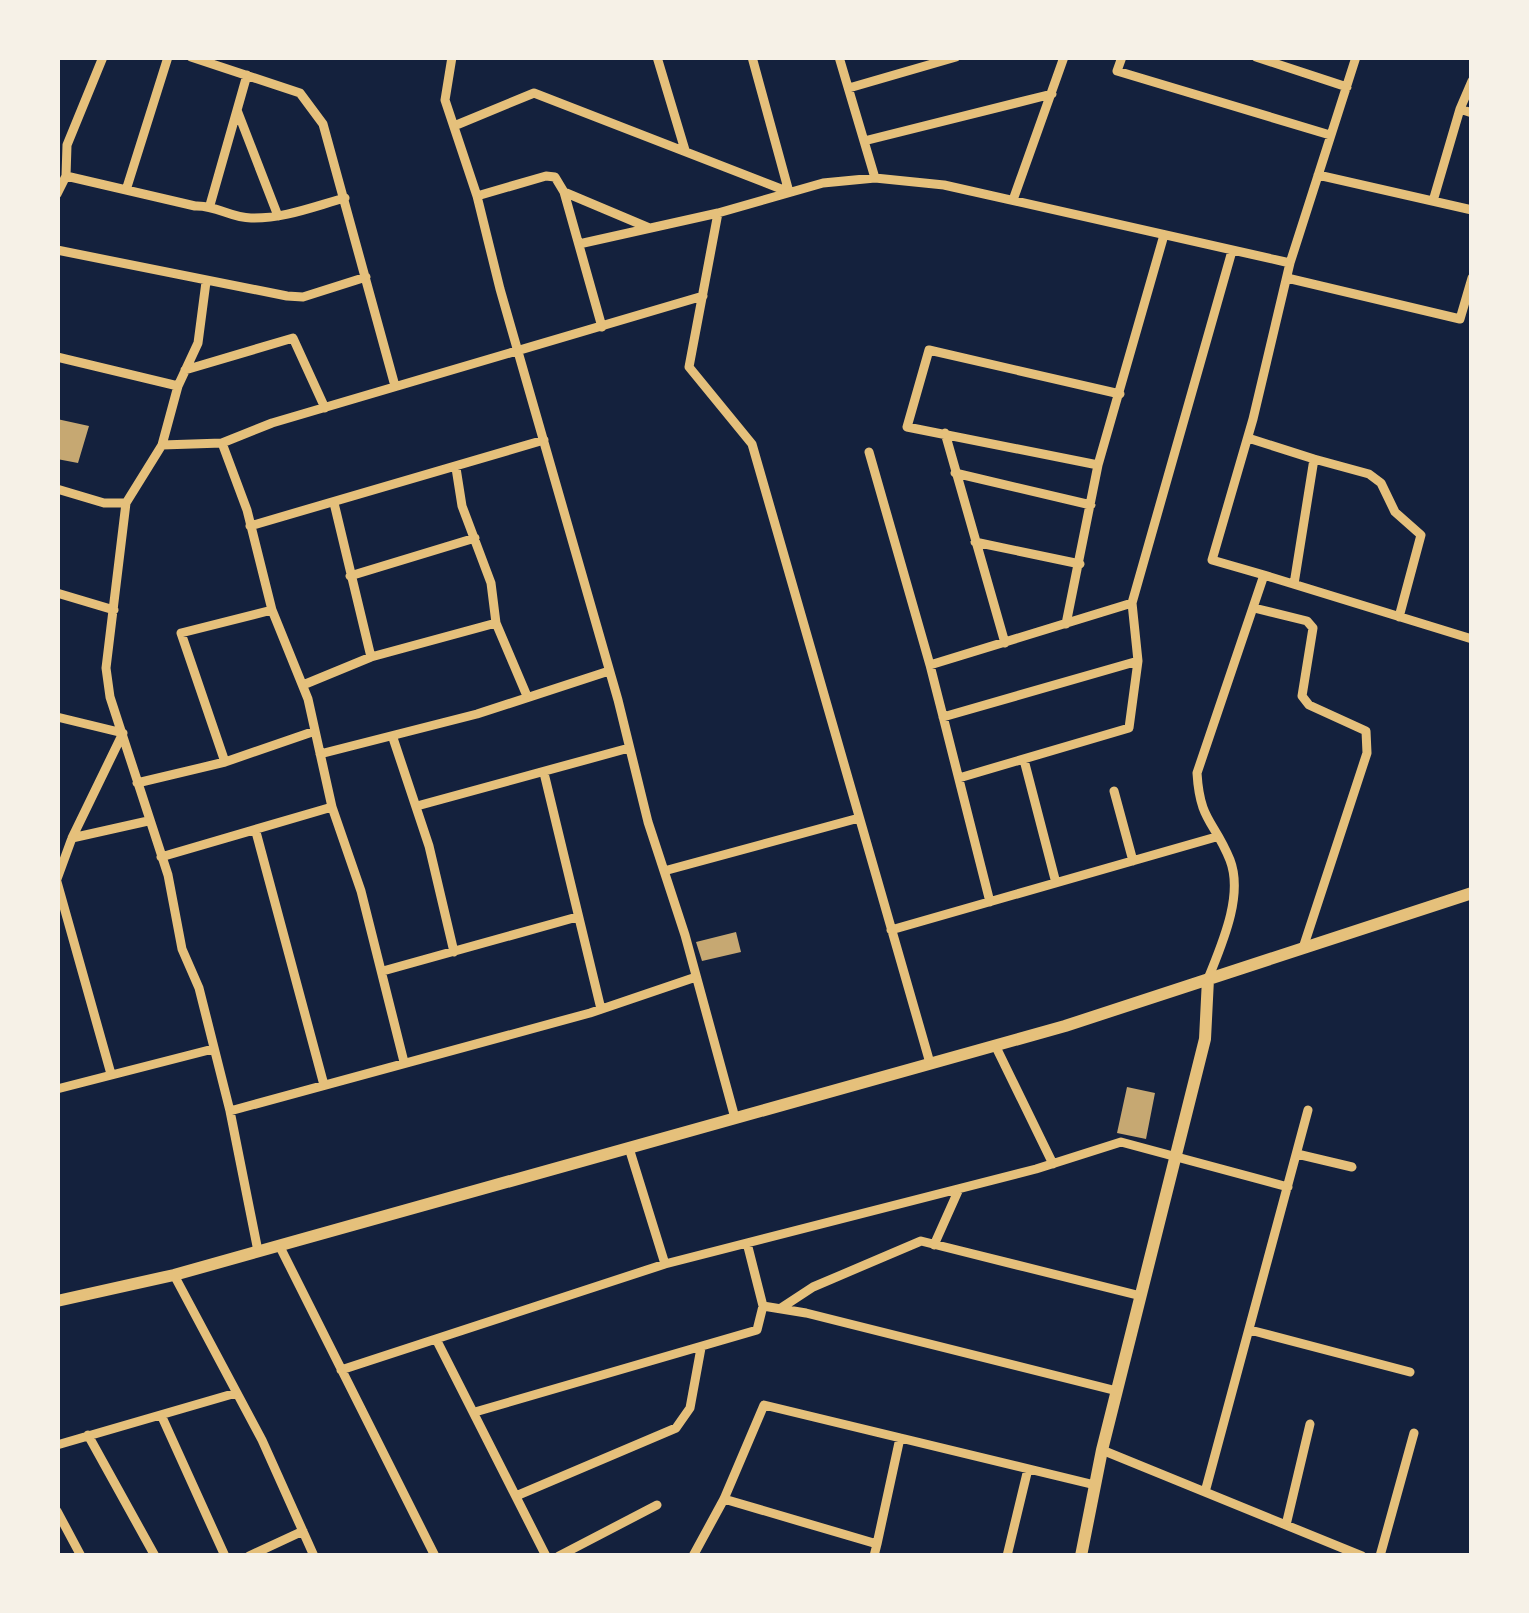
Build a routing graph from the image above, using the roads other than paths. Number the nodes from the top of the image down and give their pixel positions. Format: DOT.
graph roads {
  1 [pos="103,57"];
  2 [pos="168,57"];
  3 [pos="191,57"];
  4 [pos="452,57"];
  5 [pos="657,57"];
  6 [pos="752,57"];
  7 [pos="839,57"];
  8 [pos="956,57"];
  9 [pos="1064,57"];
  10 [pos="1121,57"];
  11 [pos="1256,57"];
  12 [pos="1356,57"];
  13 [pos="914,62"];
  14 [pos="247,75"];
  15 [pos="1472,81"];
  16 [pos="1347,87"];
  17 [pos="849,88"];
  18 [pos="1052,94"];
  19 [pos="237,110"];
  20 [pos="1466,111"];
  21 [pos="57,125"];
  22 [pos="454,127"];
  23 [pos="73,130"];
  24 [pos="1330,135"];
  25 [pos="864,141"];
  26 [pos="685,150"];
  27 [pos="1318,175"];
  28 [pos="66,176"];
  29 [pos="875,178"];
  30 [pos="127,187"];
  31 [pos="564,192"];
  32 [pos="789,192"];
  33 [pos="57,194"];
  34 [pos="477,196"];
  35 [pos="345,198"];
  36 [pos="1013,200"];
  37 [pos="1433,201"];
  38 [pos="210,206"];
  39 [pos="1472,210"];
  40 [pos="718,213"];
  41 [pos="278,216"];
  42 [pos="650,228"];
  43 [pos="1164,235"];
  44 [pos="579,244"];
  45 [pos="57,250"];
  46 [pos="1232,251"];
  47 [pos="1290,263"];
  48 [pos="366,277"];
  49 [pos="1287,278"];
  50 [pos="1472,278"];
  51 [pos="206,282"];
  52 [pos="703,296"];
  53 [pos="602,327"];
  54 [pos="518,353"];
  55 [pos="57,357"];
  56 [pos="185,370"];
  57 [pos="178,386"];
  58 [pos="395,386"];
  59 [pos="1120,394"];
  60 [pos="325,408"];
  61 [pos="945,433"];
  62 [pos="1248,438"];
  63 [pos="544,440"];
  64 [pos="221,443"];
  65 [pos="162,445"];
  66 [pos="869,452"];
  67 [pos="1314,458"];
  68 [pos="1098,465"];
  69 [pos="456,469"];
  70 [pos="955,473"];
  71 [pos="57,489"];
  72 [pos="126,503"];
  73 [pos="334,503"];
  74 [pos="1090,505"];
  75 [pos="250,526"];
  76 [pos="476,538"];
  77 [pos="975,542"];
  78 [pos="1080,564"];
  79 [pos="1264,575"];
  80 [pos="350,576"];
  81 [pos="1294,584"];
  82 [pos="57,592"];
  83 [pos="1132,603"];
  84 [pos="1254,608"];
  85 [pos="114,610"];
  86 [pos="272,610"];
  87 [pos="1399,616"];
  88 [pos="496,623"];
  89 [pos="1066,624"];
  90 [pos="1472,639"];
  91 [pos="1005,643"];
  92 [pos="371,657"];
  93 [pos="1138,661"];
  94 [pos="930,665"];
  95 [pos="609,670"];
  96 [pos="303,686"];
  97 [pos="527,696"];
  98 [pos="57,717"];
  99 [pos="943,717"];
  100 [pos="315,731"];
  101 [pos="123,733"];
  102 [pos="392,737"];
  103 [pos="629,748"];
  104 [pos="320,754"];
  105 [pos="1024,760"];
  106 [pos="225,763"];
  107 [pos="544,773"];
  108 [pos="958,778"];
  109 [pos="137,783"];
  110 [pos="1114,791"];
  111 [pos="416,806"];
  112 [pos="332,807"];
  113 [pos="860,818"];
  114 [pos="148,821"];
  115 [pos="256,832"];
  116 [pos="1216,837"];
  117 [pos="72,838"];
  118 [pos="160,856"];
  119 [pos="61,859"];
  120 [pos="1133,861"];
  121 [pos="664,872"];
  122 [pos="57,881"];
  123 [pos="1056,883"];
  124 [pos="1472,892"];
  125 [pos="990,902"];
  126 [pos="578,917"];
  127 [pos="891,930"];
  128 [pos="1303,948"];
  129 [pos="454,952"];
  130 [pos="383,971"];
  131 [pos="696,977"];
  132 [pos="1208,979"];
  133 [pos="601,1009"];
  134 [pos="995,1045"];
  135 [pos="213,1048"];
  136 [pos="404,1062"];
  137 [pos="930,1063"];
  138 [pos="111,1074"];
  139 [pos="324,1085"];
  140 [pos="57,1089"];
  141 [pos="1308,1110"];
  142 [pos="230,1112"];
  143 [pos="735,1118"];
  144 [pos="629,1148"];
  145 [pos="1297,1154"];
  146 [pos="1176,1157"];
  147 [pos="1053,1164"];
  148 [pos="1352,1168"];
  149 [pos="1288,1187"];
  150 [pos="959,1189"];
  151 [pos="747,1243"];
  152 [pos="934,1244"];
  153 [pos="279,1245"];
  154 [pos="258,1251"];
  155 [pos="665,1264"];
  156 [pos="174,1275"];
  157 [pos="1141,1296"];
  158 [pos="57,1301"];
  159 [pos="763,1306"];
  160 [pos="781,1308"];
  161 [pos="1250,1330"];
  162 [pos="436,1339"];
  163 [pos="701,1348"];
  164 [pos="341,1370"];
  165 [pos="1410,1372"];
  166 [pos="1117,1391"];
  167 [pos="236,1394"];
  168 [pos="475,1412"];
  169 [pos="162,1418"];
  170 [pos="1310,1424"];
  171 [pos="1414,1433"];
  172 [pos="88,1435"];
  173 [pos="901,1438"];
  174 [pos="57,1444"];
  175 [pos="1102,1450"];
  176 [pos="1028,1468"];
  177 [pos="1095,1485"];
  178 [pos="1205,1492"];
  179 [pos="516,1496"];
  180 [pos="724,1499"];
  181 [pos="657,1505"];
  182 [pos="57,1511"];
  183 [pos="1286,1525"];
  184 [pos="303,1531"];
  185 [pos="875,1550"];
  186 [pos="81,1556"];
  187 [pos="154,1556"];
  188 [pos="225,1556"];
  189 [pos="249,1556"];
  190 [pos="314,1556"];
  191 [pos="435,1556"];
  192 [pos="546,1556"];
  193 [pos="559,1556"];
  194 [pos="693,1556"];
  195 [pos="1006,1556"];
  196 [pos="1081,1556"];
  197 [pos="1362,1556"];
  198 [pos="1380,1556"];
  1 -- 23 [label="street"];
  2 -- 30 [label="street"];
  3 -- 14 [label="street"];
  4 -- 22 [label="street"];
  5 -- 26 [label="street"];
  6 -- 32 [label="street"];
  7 -- 17 [label="street"];
  8 -- 13 [label="street"];
  9 -- 18 [label="street"];
  10 -- 24 [label="street"];
  11 -- 16 [label="street"];
  12 -- 16 [label="street"];
  13 -- 17 [label="street"];
  14 -- 19 [label="street"];
  14 -- 35 [label="street"];
  15 -- 20 [label="street"];
  16 -- 24 [label="street"];
  17 -- 25 [label="street"];
  18 -- 25 [label="street"];
  18 -- 36 [label="street"];
  19 -- 38 [label="street"];
  19 -- 41 [label="street"];
  20 -- 37 [label="street"];
  21 -- 23 [label="street"];
  22 -- 26 [label="street"];
  22 -- 34 [label="street"];
  23 -- 28 [label="street"];
  24 -- 27 [label="street"];
  25 -- 29 [label="street"];
  26 -- 32 [label="street"];
  27 -- 37 [label="street"];
  27 -- 47 [label="street"];
  28 -- 30 [label="street"];
  28 -- 33 [label="street"];
  29 -- 32 [label="street"];
  29 -- 36 [label="street"];
  30 -- 38 [label="street"];
  31 -- 34 [label="street"];
  31 -- 42 [label="street"];
  31 -- 44 [label="street"];
  32 -- 40 [label="street"];
  34 -- 54 [label="street"];
  35 -- 41 [label="street"];
  35 -- 48 [label="street"];
  36 -- 43 [label="street"];
  37 -- 39 [label="street"];
  38 -- 41 [label="street"];
  40 -- 42 [label="street"];
  40 -- 52 [label="street"];
  42 -- 44 [label="street"];
  43 -- 46 [label="street"];
  43 -- 59 [label="street"];
  44 -- 53 [label="street"];
  45 -- 51 [label="street"];
  46 -- 47 [label="street"];
  46 -- 83 [label="street"];
  47 -- 49 [label="street"];
  48 -- 51 [label="street"];
  48 -- 58 [label="street"];
  49 -- 50 [label="street"];
  49 -- 62 [label="street"];
  51 -- 56 [label="street"];
  52 -- 53 [label="street"];
  52 -- 113 [label="street"];
  53 -- 54 [label="street"];
  54 -- 58 [label="street"];
  54 -- 63 [label="street"];
  55 -- 57 [label="street"];
  56 -- 57 [label="street"];
  56 -- 60 [label="street"];
  57 -- 65 [label="street"];
  58 -- 60 [label="street"];
  59 -- 61 [label="street"];
  59 -- 68 [label="street"];
  60 -- 64 [label="street"];
  61 -- 68 [label="street"];
  61 -- 70 [label="street"];
  62 -- 67 [label="street"];
  62 -- 79 [label="street"];
  63 -- 69 [label="street"];
  63 -- 95 [label="street"];
  64 -- 65 [label="street"];
  64 -- 75 [label="street"];
  65 -- 72 [label="street"];
  66 -- 94 [label="street"];
  67 -- 81 [label="street"];
  67 -- 87 [label="street"];
  68 -- 74 [label="street"];
  69 -- 73 [label="street"];
  69 -- 76 [label="street"];
  70 -- 74 [label="street"];
  70 -- 77 [label="street"];
  71 -- 72 [label="street"];
  72 -- 85 [label="street"];
  73 -- 75 [label="street"];
  73 -- 80 [label="street"];
  74 -- 78 [label="street"];
  75 -- 86 [label="street"];
  76 -- 80 [label="street"];
  76 -- 88 [label="street"];
  77 -- 78 [label="street"];
  77 -- 91 [label="street"];
  78 -- 89 [label="street"];
  79 -- 81 [label="street"];
  79 -- 84 [label="street"];
  80 -- 92 [label="street"];
  81 -- 87 [label="street"];
  82 -- 85 [label="street"];
  83 -- 89 [label="street"];
  83 -- 93 [label="street"];
  84 -- 116 [label="street"];
  84 -- 128 [label="street"];
  85 -- 101 [label="street"];
  86 -- 96 [label="street"];
  86 -- 106 [label="street"];
  87 -- 90 [label="street"];
  88 -- 92 [label="street"];
  88 -- 97 [label="street"];
  89 -- 91 [label="street"];
  91 -- 94 [label="street"];
  92 -- 96 [label="street"];
  93 -- 99 [label="street"];
  93 -- 105 [label="street"];
  94 -- 99 [label="street"];
  95 -- 97 [label="street"];
  95 -- 103 [label="street"];
  96 -- 100 [label="street"];
  97 -- 102 [label="street"];
  98 -- 101 [label="street"];
  99 -- 108 [label="street"];
  100 -- 104 [label="street"];
  100 -- 106 [label="street"];
  101 -- 109 [label="street"];
  101 -- 117 [label="street"];
  102 -- 104 [label="street"];
  102 -- 111 [label="street"];
  103 -- 107 [label="street"];
  103 -- 121 [label="street"];
  104 -- 112 [label="street"];
  105 -- 108 [label="street"];
  105 -- 123 [label="street"];
  106 -- 109 [label="street"];
  107 -- 111 [label="street"];
  107 -- 126 [label="street"];
  108 -- 125 [label="street"];
  109 -- 114 [label="street"];
  110 -- 120 [label="street"];
  111 -- 129 [label="street"];
  112 -- 115 [label="street"];
  112 -- 130 [label="street"];
  113 -- 121 [label="street"];
  113 -- 127 [label="street"];
  114 -- 117 [label="street"];
  114 -- 118 [label="street"];
  115 -- 118 [label="street"];
  115 -- 139 [label="street"];
  116 -- 120 [label="street"];
  116 -- 132 [label="street"];
  117 -- 119 [label="street"];
  118 -- 135 [label="street"];
  119 -- 122 [label="street"];
  120 -- 123 [label="street"];
  121 -- 131 [label="street"];
  122 -- 138 [label="street"];
  123 -- 125 [label="street"];
  124 -- 128 [label="street"];
  125 -- 127 [label="street"];
  126 -- 129 [label="street"];
  126 -- 133 [label="street"];
  127 -- 137 [label="street"];
  128 -- 132 [label="street"];
  129 -- 130 [label="street"];
  130 -- 136 [label="street"];
  131 -- 133 [label="street"];
  131 -- 143 [label="street"];
  132 -- 134 [label="street"];
  132 -- 146 [label="street"];
  133 -- 136 [label="street"];
  134 -- 137 [label="street"];
  134 -- 147 [label="street"];
  135 -- 138 [label="street"];
  135 -- 142 [label="street"];
  136 -- 139 [label="street"];
  137 -- 143 [label="street"];
  138 -- 140 [label="street"];
  139 -- 142 [label="street"];
  141 -- 145 [label="street"];
  142 -- 154 [label="street"];
  143 -- 144 [label="street"];
  144 -- 153 [label="street"];
  144 -- 155 [label="street"];
  145 -- 148 [label="street"];
  145 -- 149 [label="street"];
  146 -- 147 [label="street"];
  146 -- 149 [label="street"];
  146 -- 157 [label="street"];
  147 -- 150 [label="street"];
  149 -- 161 [label="street"];
  150 -- 151 [label="street"];
  150 -- 152 [label="street"];
  151 -- 155 [label="street"];
  151 -- 159 [label="street"];
  152 -- 157 [label="street"];
  152 -- 160 [label="street"];
  153 -- 154 [label="street"];
  153 -- 164 [label="street"];
  154 -- 156 [label="street"];
  155 -- 162 [label="street"];
  156 -- 158 [label="street"];
  156 -- 167 [label="street"];
  157 -- 166 [label="street"];
  159 -- 160 [label="street"];
  159 -- 163 [label="street"];
  160 -- 166 [label="street"];
  161 -- 165 [label="street"];
  161 -- 178 [label="street"];
  162 -- 164 [label="street"];
  162 -- 168 [label="street"];
  163 -- 168 [label="street"];
  163 -- 179 [label="street"];
  164 -- 191 [label="street"];
  166 -- 175 [label="street"];
  167 -- 169 [label="street"];
  167 -- 184 [label="street"];
  168 -- 179 [label="street"];
  169 -- 172 [label="street"];
  169 -- 188 [label="street"];
  170 -- 183 [label="street"];
  171 -- 198 [label="street"];
  172 -- 174 [label="street"];
  172 -- 187 [label="street"];
  173 -- 176 [label="street"];
  173 -- 180 [label="street"];
  173 -- 185 [label="street"];
  175 -- 177 [label="street"];
  175 -- 178 [label="street"];
  176 -- 177 [label="street"];
  176 -- 195 [label="street"];
  177 -- 196 [label="street"];
  178 -- 183 [label="street"];
  179 -- 192 [label="street"];
  180 -- 185 [label="street"];
  180 -- 194 [label="street"];
  181 -- 193 [label="street"];
  182 -- 186 [label="street"];
  183 -- 197 [label="street"];
  184 -- 189 [label="street"];
  184 -- 190 [label="street"];
}
